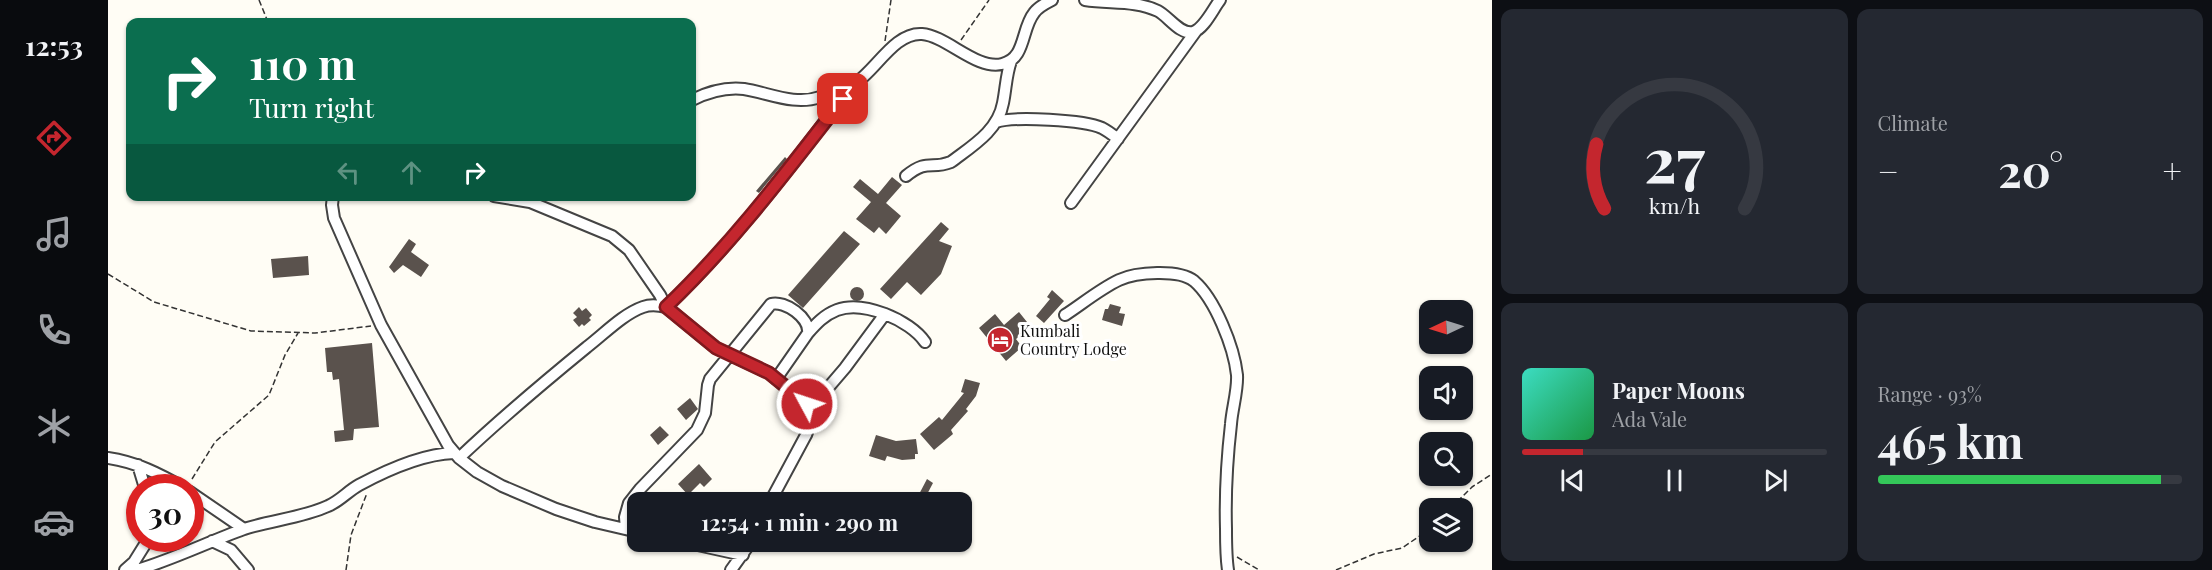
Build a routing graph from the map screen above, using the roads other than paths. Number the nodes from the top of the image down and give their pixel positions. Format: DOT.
graph roads {
  1 [pos="1052,0"];
  2 [pos="1085,0"];
  3 [pos="1220,0"];
  4 [pos="1196,31"];
  5 [pos="1011,61"];
  6 [pos="855,83"];
  7 [pos="696,98"];
  8 [pos="996,122"];
  9 [pos="1118,139"];
  10 [pos="906,176"];
  11 [pos="332,201"];
  12 [pos="527,201"];
  13 [pos="1071,203"];
  14 [pos="666,307"];
  15 [pos="885,314"];
  16 [pos="1065,315"];
  17 [pos="808,333"];
  18 [pos="925,342"];
  19 [pos="730,354"];
  20 [pos="776,379"];
  21 [pos="809,410"];
  22 [pos="457,456"];
  23 [pos="108,458"];
  24 [pos="138,465"];
  25 [pos="141,474"];
  26 [pos="160,474"];
  27 [pos="775,492"];
  28 [pos="204,499"];
  29 [pos="244,529"];
  30 [pos="626,529"];
  31 [pos="212,541"];
  32 [pos="140,552"];
  33 [pos="729,552"];
  34 [pos="745,552"];
  35 [pos="743,555"];
  36 [pos="125,570"];
  37 [pos="136,570"];
  38 [pos="249,570"];
  39 [pos="731,570"];
  40 [pos="1228,570"];
  1 -- 5 [label="street"];
  2 -- 4 [label="street"];
  3 -- 4 [label="street"];
  4 -- 9 [label="street"];
  5 -- 6 [label="street"];
  5 -- 8 [label="street"];
  6 -- 7 [label="street"];
  6 -- 14 [label="street"];
  8 -- 9 [label="street"];
  8 -- 10 [label="street"];
  9 -- 13 [label="street"];
  11 -- 22 [label="street"];
  12 -- 14 [label="street"];
  14 -- 19 [label="street"];
  14 -- 22 [label="street"];
  15 -- 17 [label="street"];
  15 -- 18 [label="street"];
  15 -- 21 [label="street"];
  16 -- 40 [label="street"];
  17 -- 19 [label="street"];
  17 -- 20 [label="street"];
  19 -- 20 [label="street"];
  19 -- 30 [label="street"];
  20 -- 21 [label="street"];
  21 -- 27 [label="street"];
  22 -- 29 [label="street"];
  22 -- 30 [label="street"];
  23 -- 24 [label="street"];
  24 -- 25 [label="street"];
  24 -- 26 [label="street"];
  28 -- 29 [label="street"];
  29 -- 31 [label="street"];
  31 -- 37 [label="street"];
  31 -- 38 [label="street"];
  32 -- 36 [label="street"];
  33 -- 35 [label="street"];
  34 -- 35 [label="street"];
  35 -- 39 [label="street"];
}
